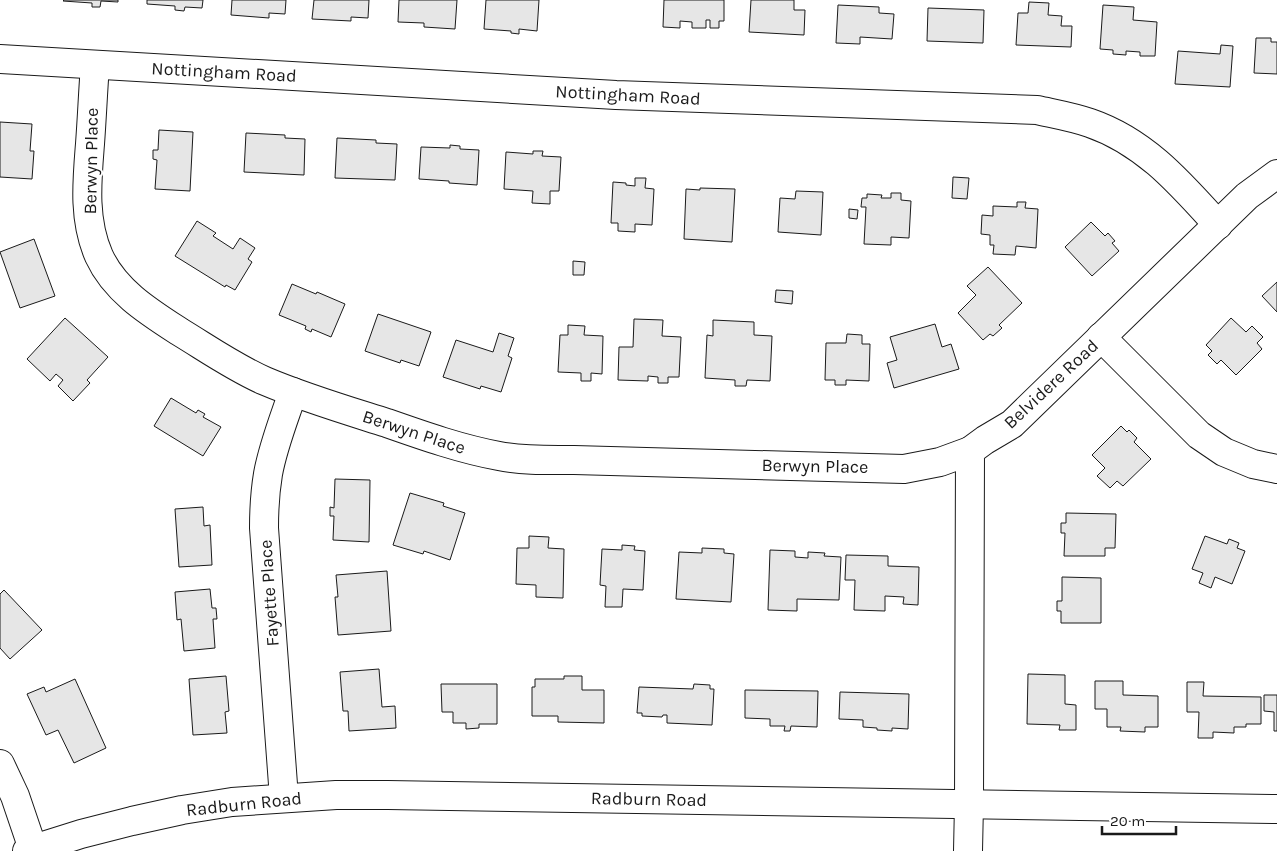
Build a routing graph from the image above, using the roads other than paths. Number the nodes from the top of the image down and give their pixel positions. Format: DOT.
graph roads {
  1 [pos="0,59"];
  2 [pos="95,65"];
  3 [pos="1277,174"];
  4 [pos="1218,224"];
  5 [pos="1101,338"];
  6 [pos="293,392"];
  7 [pos="970,451"];
  8 [pos="1277,469"];
  9 [pos="0,764"];
  10 [pos="284,798"];
  11 [pos="969,804"];
  12 [pos="1277,809"];
  13 [pos="30,850"];
  14 [pos="968,851"];
  1 -- 2 [label="street, Nottingham Road"];
  2 -- 4 [label="street, Nottingham Road"];
  2 -- 6 [label="street, Berwyn Place"];
  3 -- 4 [label="street, Belvidere Road"];
  4 -- 5 [label="street, Belvidere Road"];
  5 -- 7 [label="street, Belvidere Road"];
  5 -- 8 [label="street"];
  6 -- 7 [label="street, Berwyn Place"];
  6 -- 10 [label="street, Fayette Place"];
  7 -- 11 [label="street"];
  9 -- 13 [label="street"];
  10 -- 11 [label="street, Radburn Road"];
  10 -- 13 [label="street, Radburn Road"];
  11 -- 12 [label="street, Radburn Road"];
  11 -- 14 [label="street"];
}
